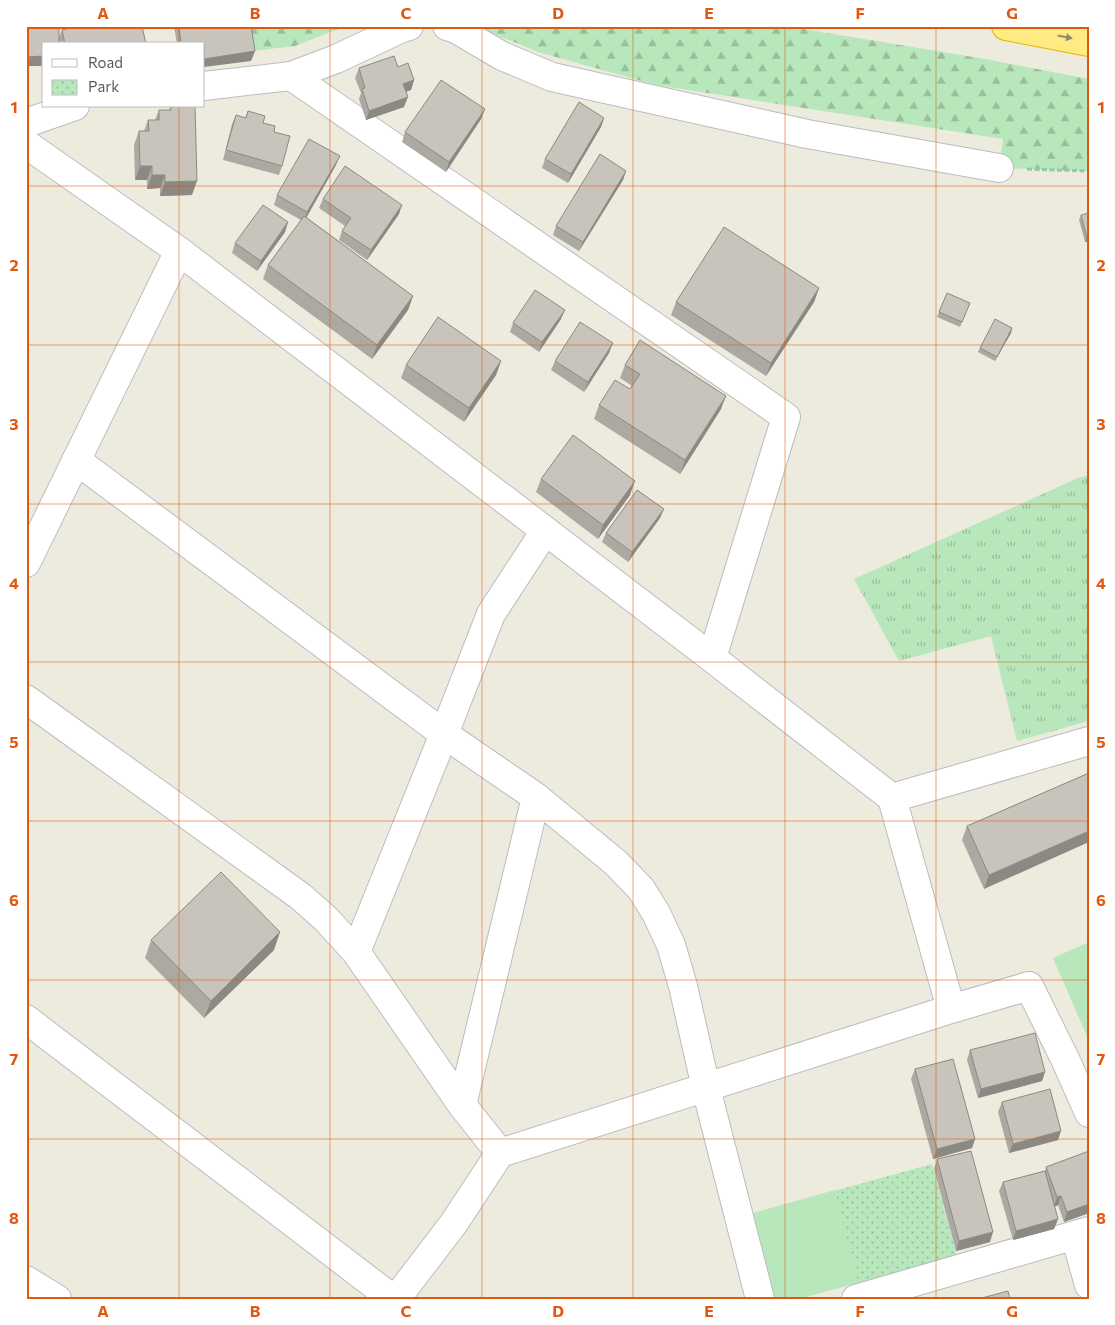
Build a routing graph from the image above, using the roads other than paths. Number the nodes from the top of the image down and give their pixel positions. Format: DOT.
graph roads {
  1 [pos="409,26"];
  2 [pos="447,26"];
  3 [pos="1006,26"];
  4 [pos="1089,42"];
  5 [pos="291,76"];
  6 [pos="205,86"];
  7 [pos="69,108"];
  8 [pos="26,123"];
  9 [pos="26,144"];
  10 [pos="999,168"];
  11 [pos="179,251"];
  12 [pos="76,460"];
  13 [pos="545,531"];
  14 [pos="26,563"];
  15 [pos="712,658"];
  16 [pos="26,699"];
  17 [pos="444,734"];
  18 [pos="1089,741"];
  19 [pos="536,798"];
  20 [pos="892,798"];
  21 [pos="356,952"];
  22 [pos="951,1010"];
  23 [pos="30,1030"];
  24 [pos="706,1088"];
  25 [pos="462,1105"];
  26 [pos="1089,1113"];
  27 [pos="500,1153"];
  28 [pos="1082,1233"];
  29 [pos="1087,1269"];
  30 [pos="26,1280"];
  31 [pos="57,1299"];
  32 [pos="394,1299"];
  33 [pos="760,1299"];
  34 [pos="856,1299"];
  1 -- 5 [label="street"];
  2 -- 10 [label="street"];
  3 -- 4 [label="highway, one-way"];
  5 -- 6 [label="street"];
  5 -- 15 [label="street"];
  7 -- 8 [label="street"];
  9 -- 11 [label="street"];
  11 -- 12 [label="street"];
  11 -- 13 [label="street"];
  12 -- 14 [label="street"];
  12 -- 17 [label="street"];
  13 -- 15 [label="street"];
  13 -- 17 [label="street"];
  15 -- 20 [label="street"];
  16 -- 21 [label="street"];
  17 -- 19 [label="street"];
  17 -- 21 [label="street"];
  18 -- 20 [label="street"];
  19 -- 24 [label="street"];
  19 -- 25 [label="street"];
  20 -- 22 [label="street"];
  21 -- 25 [label="street"];
  22 -- 24 [label="street"];
  22 -- 26 [label="street"];
  23 -- 32 [label="street"];
  24 -- 27 [label="street"];
  24 -- 33 [label="street"];
  25 -- 27 [label="street"];
  27 -- 32 [label="street"];
  28 -- 29 [label="street"];
  28 -- 34 [label="street"];
  30 -- 31 [label="street"];
}
